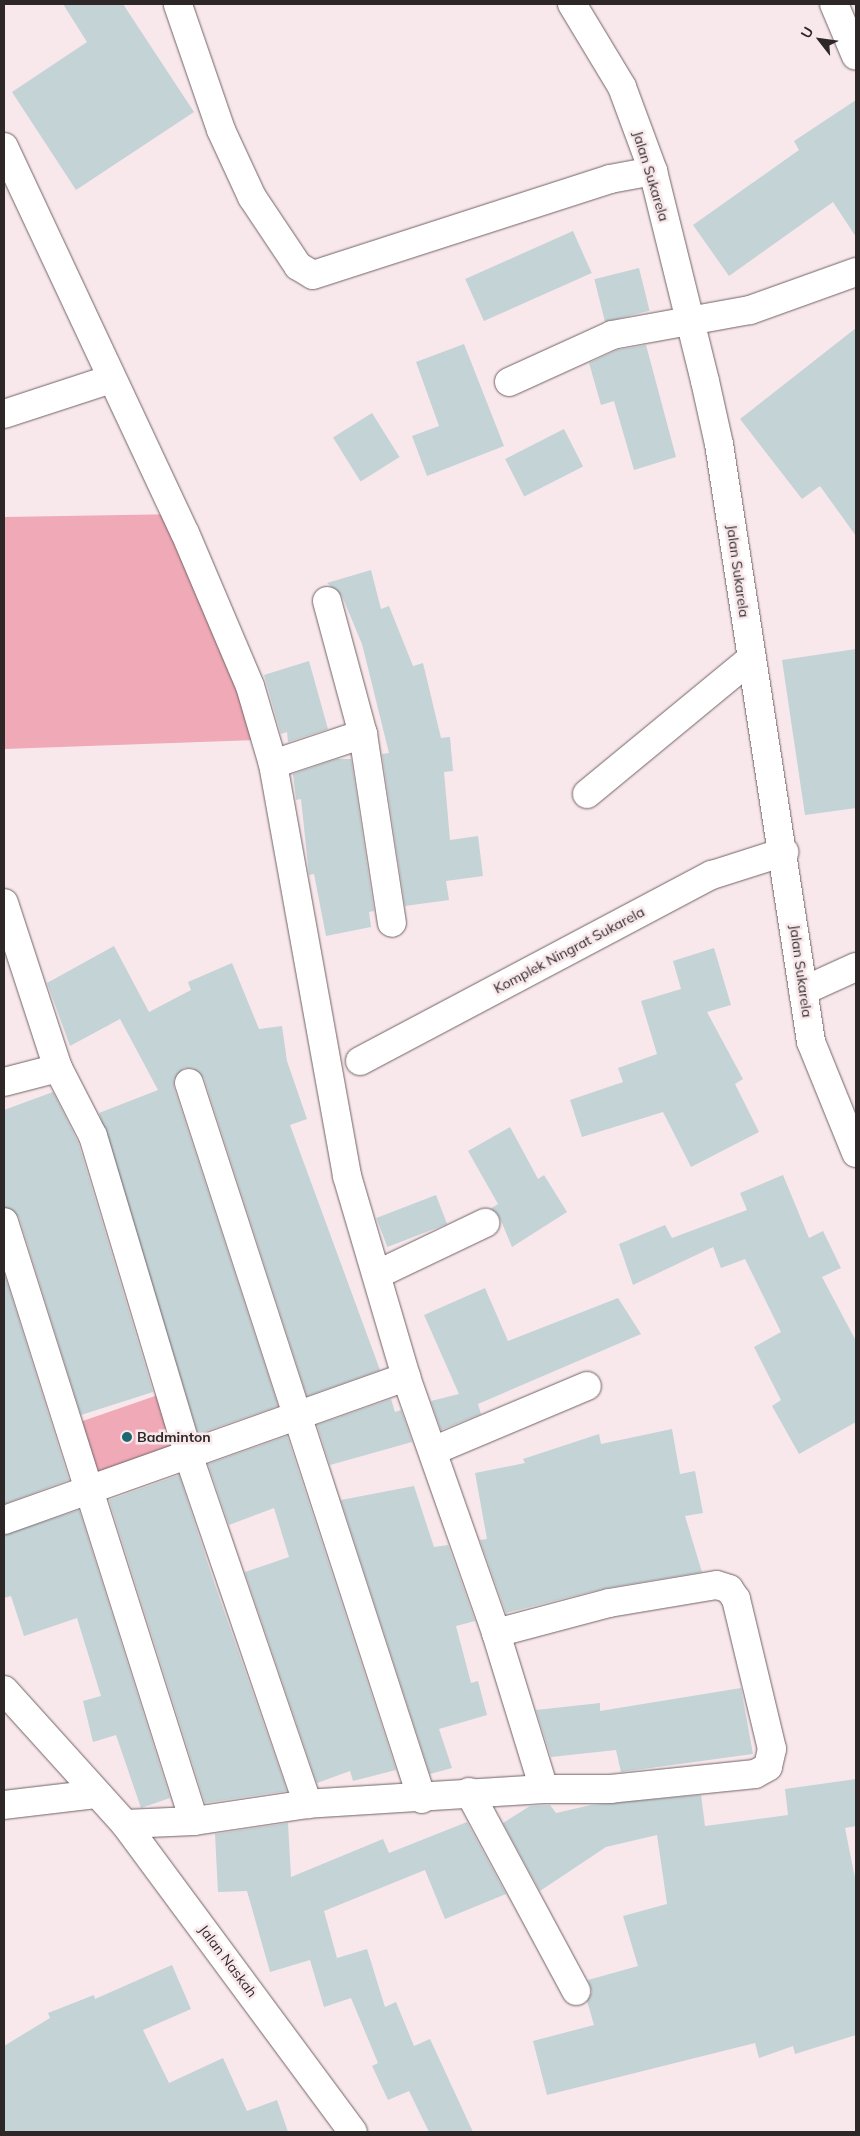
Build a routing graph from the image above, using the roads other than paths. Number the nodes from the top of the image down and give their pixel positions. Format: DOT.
graph roads {
  1 [pos="572,4"];
  2 [pos="834,4"];
  3 [pos="178,5"];
  4 [pos="856,56"];
  5 [pos="4,147"];
  6 [pos="653,171"];
  7 [pos="856,272"];
  8 [pos="688,320"];
  9 [pos="111,379"];
  10 [pos="509,382"];
  11 [pos="4,414"];
  12 [pos="327,601"];
  13 [pos="751,659"];
  14 [pos="363,734"];
  15 [pos="272,764"];
  16 [pos="587,794"];
  17 [pos="784,852"];
  18 [pos="4,903"];
  19 [pos="392,923"];
  20 [pos="856,967"];
  21 [pos="803,991"];
  22 [pos="360,1061"];
  23 [pos="58,1068"];
  24 [pos="4,1082"];
  25 [pos="189,1083"];
  26 [pos="856,1153"];
  27 [pos="4,1222"];
  28 [pos="485,1223"];
  29 [pos="378,1274"];
  30 [pos="406,1377"];
  31 [pos="587,1386"];
  32 [pos="296,1418"];
  33 [pos="433,1451"];
  34 [pos="189,1457"];
  35 [pos="88,1492"];
  36 [pos="4,1520"];
  37 [pos="496,1632"];
  38 [pos="4,1690"];
  39 [pos="544,1789"];
  40 [pos="469,1792"];
  41 [pos="96,1794"];
  42 [pos="422,1799"];
  43 [pos="308,1804"];
  44 [pos="4,1805"];
  45 [pos="194,1821"];
  46 [pos="125,1824"];
  47 [pos="576,1991"];
  48 [pos="353,2132"];
  1 -- 6 [label="street, Jalan Sukarela"];
  2 -- 4 [label="street"];
  3 -- 6 [label="street"];
  5 -- 9 [label="street"];
  6 -- 8 [label="street, Jalan Sukarela"];
  7 -- 8 [label="street"];
  8 -- 10 [label="street"];
  8 -- 13 [label="street, Jalan Sukarela"];
  9 -- 11 [label="street"];
  9 -- 15 [label="street"];
  12 -- 14 [label="street"];
  13 -- 16 [label="street"];
  13 -- 17 [label="street, Jalan Sukarela"];
  14 -- 15 [label="street"];
  14 -- 19 [label="street"];
  15 -- 29 [label="street"];
  17 -- 21 [label="street, Jalan Sukarela"];
  17 -- 22 [label="street, Komplek Ningrat Sukarela"];
  18 -- 23 [label="street"];
  20 -- 21 [label="street"];
  21 -- 26 [label="street, Jalan Sukarela"];
  23 -- 24 [label="street"];
  23 -- 34 [label="street"];
  25 -- 32 [label="street"];
  27 -- 35 [label="street"];
  28 -- 29 [label="street"];
  29 -- 30 [label="street"];
  30 -- 32 [label="street"];
  30 -- 33 [label="street"];
  31 -- 33 [label="street"];
  32 -- 34 [label="street"];
  32 -- 42 [label="street"];
  33 -- 37 [label="street"];
  34 -- 35 [label="street"];
  34 -- 43 [label="street"];
  35 -- 36 [label="street"];
  35 -- 45 [label="street"];
  37 -- 39 [label="street"];
  37 -- 39 [label="street"];
  38 -- 41 [label="street, Jalan Naskah"];
  39 -- 40 [label="street"];
  40 -- 42 [label="street"];
  40 -- 47 [label="street"];
  41 -- 44 [label="street"];
  41 -- 46 [label="street, Jalan Naskah"];
  42 -- 43 [label="street"];
  43 -- 45 [label="street"];
  45 -- 46 [label="street"];
  46 -- 48 [label="street, Jalan Naskah"];
}
